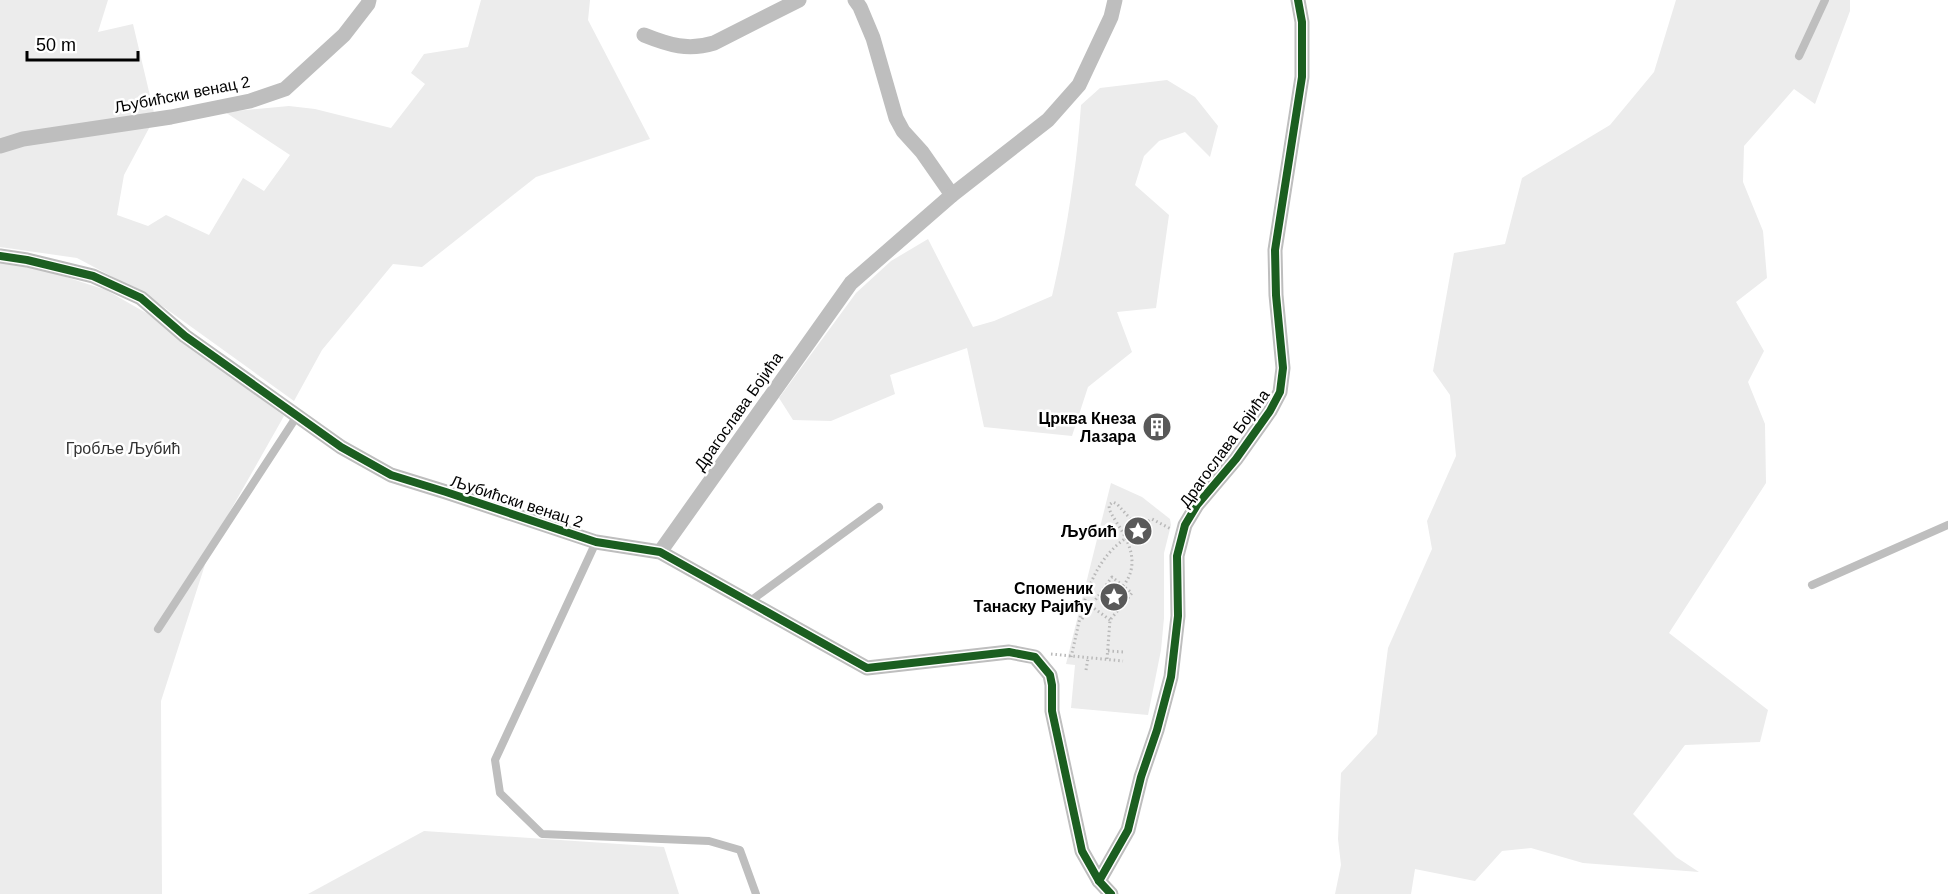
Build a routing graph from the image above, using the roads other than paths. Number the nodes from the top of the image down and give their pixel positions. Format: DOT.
graph roads {
  1 [pos="369,0"];
  2 [pos="799,0"];
  3 [pos="855,0"];
  4 [pos="1114,0"];
  5 [pos="1298,0"];
  6 [pos="1825,0"];
  7 [pos="644,35"];
  8 [pos="1799,56"];
  9 [pos="0,146"];
  10 [pos="951,195"];
  11 [pos="0,256"];
  12 [pos="297,416"];
  13 [pos="879,507"];
  14 [pos="1948,525"];
  15 [pos="596,542"];
  16 [pos="660,552"];
  17 [pos="1812,585"];
  18 [pos="749,602"];
  19 [pos="158,629"];
  20 [pos="1099,881"];
  21 [pos="756,894"];
  22 [pos="1111,894"];
  1 -- 9 [label="street, Љубићски венац 2"];
  2 -- 7 [label="street"];
  3 -- 10 [label="street"];
  4 -- 10 [label="street, Драгослава Бојића"];
  5 -- 20 [label="street, Драгослава Бојића"];
  6 -- 8 [label="lane"];
  10 -- 16 [label="street, Драгослава Бојића"];
  11 -- 12 [label="street, Љубићски венац 2"];
  12 -- 15 [label="street, Љубићски венац 2"];
  12 -- 19 [label="lane"];
  13 -- 18 [label="lane"];
  14 -- 17 [label="lane"];
  15 -- 16 [label="street, Љубићски венац 2"];
  15 -- 21 [label="lane, Љубићски венац 2"];
  16 -- 18 [label="street, Љубићски венац 2"];
  18 -- 20 [label="street, Љубићски венац 2"];
  20 -- 22 [label="street"];
}
